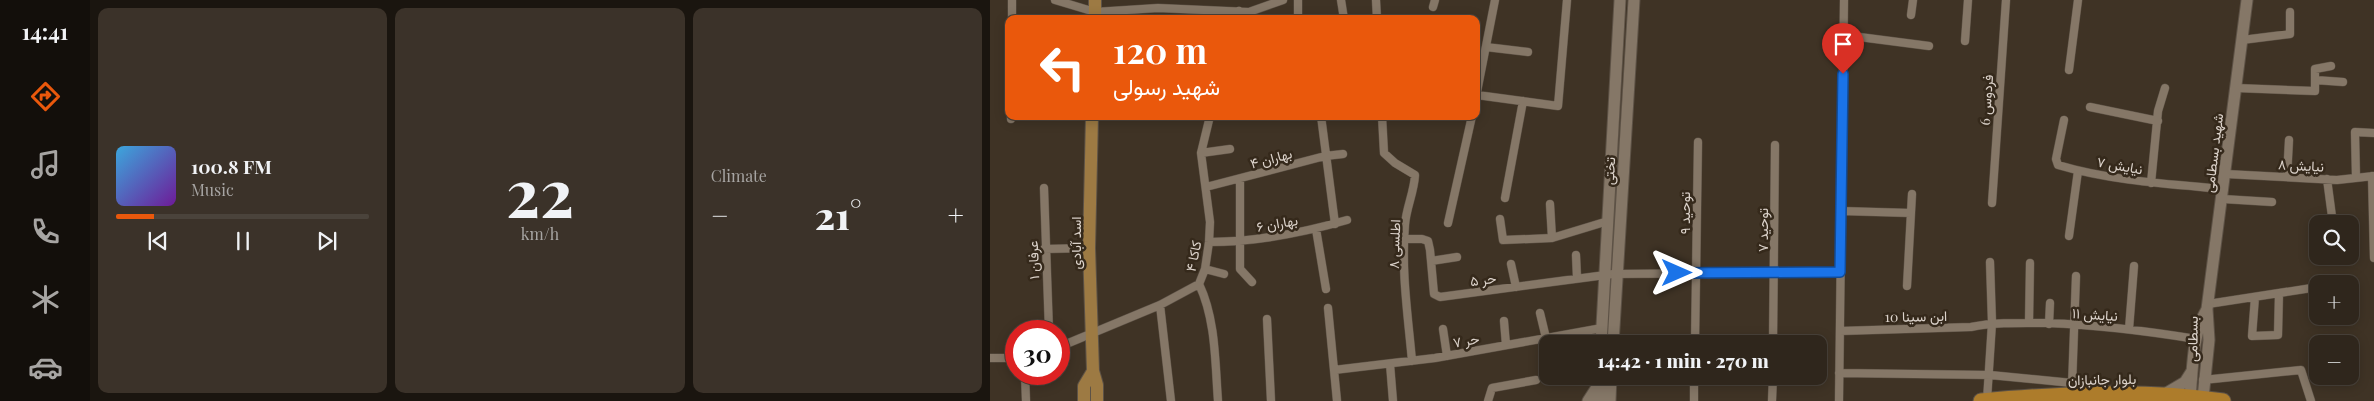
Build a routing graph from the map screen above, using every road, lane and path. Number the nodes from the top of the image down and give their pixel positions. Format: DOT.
graph roads {
  1 [pos="1012,0"];
  2 [pos="1055,0"];
  3 [pos="1283,0"];
  4 [pos="1298,0"];
  5 [pos="1341,0"];
  6 [pos="1376,0"];
  7 [pos="1495,0"];
  8 [pos="1567,0"];
  9 [pos="1620,0"];
  10 [pos="1634,0"];
  11 [pos="1844,0"];
  12 [pos="1913,0"];
  13 [pos="1968,0"];
  14 [pos="2006,0"];
  15 [pos="2078,0"];
  16 [pos="2247,0"];
  17 [pos="1158,4"];
  18 [pos="1095,10"];
  19 [pos="1239,11"];
  20 [pos="2290,12"];
  21 [pos="1911,14"];
  22 [pos="1012,15"];
  23 [pos="1235,15"];
  24 [pos="1298,15"];
  25 [pos="1343,15"];
  26 [pos="1377,15"];
  27 [pos="1844,35"];
  28 [pos="2242,40"];
  29 [pos="1965,41"];
  30 [pos="1928,46"];
  31 [pos="1486,47"];
  32 [pos="1528,52"];
  33 [pos="2331,66"];
  34 [pos="2069,70"];
  35 [pos="1480,76"];
  36 [pos="2315,80"];
  37 [pos="2343,82"];
  38 [pos="2164,88"];
  39 [pos="2236,88"];
  40 [pos="1480,96"];
  41 [pos="1523,101"];
  42 [pos="2090,107"];
  43 [pos="1092,120"];
  44 [pos="1209,120"];
  45 [pos="1321,120"];
  46 [pos="1382,120"];
  47 [pos="1471,120"];
  48 [pos="2064,120"];
  49 [pos="2158,121"];
  50 [pos="2374,133"];
  51 [pos="2289,140"];
  52 [pos="1698,142"];
  53 [pos="1775,146"];
  54 [pos="1230,149"];
  55 [pos="1201,153"];
  56 [pos="1343,154"];
  57 [pos="1325,156"];
  58 [pos="2078,171"];
  59 [pos="2226,174"];
  60 [pos="2373,176"];
  61 [pos="2287,177"];
  62 [pos="2356,178"];
  63 [pos="1240,179"];
  64 [pos="2327,179"];
  65 [pos="2151,183"];
  66 [pos="1206,187"];
  67 [pos="1044,188"];
  68 [pos="1912,194"];
  69 [pos="2223,194"];
  70 [pos="1505,198"];
  71 [pos="2272,202"];
  72 [pos="1992,203"];
  73 [pos="1550,204"];
  74 [pos="1841,211"];
  75 [pos="1911,212"];
  76 [pos="2332,215"];
  77 [pos="1500,219"];
  78 [pos="1348,220"];
  79 [pos="1608,221"];
  80 [pos="1448,223"];
  81 [pos="1335,224"];
  82 [pos="1316,229"];
  83 [pos="2069,236"];
  84 [pos="1552,238"];
  85 [pos="1404,239"];
  86 [pos="1209,242"];
  87 [pos="1242,242"];
  88 [pos="1089,248"];
  89 [pos="1044,249"];
  90 [pos="1576,254"];
  91 [pos="1457,258"];
  92 [pos="2374,258"];
  93 [pos="1431,261"];
  94 [pos="1990,262"];
  95 [pos="2030,263"];
  96 [pos="1511,264"];
  97 [pos="2134,266"];
  98 [pos="1205,269"];
  99 [pos="1840,272"];
  100 [pos="1696,273"];
  101 [pos="1774,273"];
  102 [pos="1224,274"];
  103 [pos="1612,274"];
  104 [pos="2076,276"];
  105 [pos="1577,278"];
  106 [pos="1252,282"];
  107 [pos="1198,284"];
  108 [pos="1907,286"];
  109 [pos="1516,287"];
  110 [pos="2309,288"];
  111 [pos="1326,290"];
  112 [pos="2279,293"];
  113 [pos="2255,297"];
  114 [pos="2050,303"];
  115 [pos="1160,305"];
  116 [pos="2207,307"];
  117 [pos="1328,308"];
  118 [pos="1540,313"];
  119 [pos="1267,319"];
  120 [pos="1048,320"];
  121 [pos="1504,321"];
  122 [pos="1992,323"];
  123 [pos="2029,323"];
  124 [pos="2050,324"];
  125 [pos="2074,324"];
  126 [pos="1602,328"];
  127 [pos="1442,329"];
  128 [pos="2129,329"];
  129 [pos="1840,330"];
  130 [pos="1092,334"];
  131 [pos="1545,335"];
  132 [pos="1563,335"];
  133 [pos="1602,335"];
  134 [pos="1613,335"];
  135 [pos="1695,335"];
  136 [pos="1773,335"];
  137 [pos="1539,339"];
  138 [pos="2196,339"];
  139 [pos="1070,343"];
  140 [pos="1506,345"];
  141 [pos="1447,356"];
  142 [pos="990,358"];
  143 [pos="1005,358"];
  144 [pos="1412,361"];
  145 [pos="1390,364"];
  146 [pos="2193,369"];
  147 [pos="1093,370"];
  148 [pos="1334,370"];
  149 [pos="1839,373"];
  150 [pos="1990,375"];
  151 [pos="2206,378"];
  152 [pos="1536,380"];
  153 [pos="1025,385"];
  154 [pos="1601,385"];
  155 [pos="1603,385"];
  156 [pos="1605,385"];
  157 [pos="1606,385"];
  158 [pos="1694,385"];
  159 [pos="1773,385"];
  160 [pos="2073,389"];
  161 [pos="2162,395"];
  162 [pos="2197,399"];
  163 [pos="1988,400"];
  164 [pos="1026,401"];
  165 [pos="1084,401"];
  166 [pos="1097,401"];
  167 [pos="1171,401"];
  168 [pos="1218,401"];
  169 [pos="1271,401"];
  170 [pos="1337,401"];
  171 [pos="1393,401"];
  172 [pos="1488,401"];
  173 [pos="1588,401"];
  174 [pos="1600,401"];
  175 [pos="1610,401"];
  176 [pos="1615,401"];
  177 [pos="1694,401"];
  178 [pos="1772,401"];
  179 [pos="1839,401"];
  180 [pos="1981,401"];
  181 [pos="2223,401"];
  182 [pos="2228,401"];
  183 [pos="2311,401"];
  1 -- 22 [label="street"];
  2 -- 18 [label="street"];
  3 -- 19 [label="street"];
  4 -- 24 [label="street"];
  5 -- 25 [label="street"];
  6 -- 26 [label="street"];
  7 -- 31 [label="street"];
  8 -- 41 [label="street"];
  9 -- 79 [label="main road, تختی"];
  10 -- 103 [label="main road, تختی"];
  11 -- 27 [label="street"];
  12 -- 21 [label="street"];
  13 -- 29 [label="street"];
  14 -- 72 [label="street, فردوس 6"];
  15 -- 34 [label="street"];
  16 -- 28 [label="main road, شهید بسطامی"];
  17 -- 18 [label="street"];
  17 -- 19 [label="street"];
  19 -- 23 [label="street"];
  20 -- 28 [label="street"];
  27 -- 30 [label="street"];
  27 -- 74 [label="street"];
  28 -- 39 [label="main road, شهید بسطامی"];
  31 -- 32 [label="street"];
  31 -- 35 [label="street"];
  33 -- 36 [label="street"];
  36 -- 37 [label="street"];
  36 -- 39 [label="street"];
  38 -- 49 [label="street"];
  39 -- 59 [label="main road, شهید بسطامی"];
  40 -- 41 [label="street"];
  41 -- 70 [label="street"];
  42 -- 49 [label="street"];
  43 -- 88 [label="main road, اسد آبادی"];
  44 -- 55 [label="street, کاکا ۴"];
  45 -- 57 [label="street"];
  46 -- 85 [label="street, اطلسی ۸"];
  47 -- 80 [label="street"];
  48 -- 58 [label="street"];
  49 -- 65 [label="street"];
  50 -- 62 [label="street"];
  51 -- 61 [label="street"];
  52 -- 100 [label="street, توحید ۹"];
  53 -- 101 [label="street, توحید ۷"];
  54 -- 55 [label="street"];
  55 -- 66 [label="street, کاکا ۴"];
  56 -- 57 [label="street, بهاران ۴"];
  57 -- 63 [label="street, بهاران ۴"];
  57 -- 81 [label="street"];
  58 -- 65 [label="street, نیایش ۷"];
  58 -- 83 [label="street, نیایش ۷"];
  59 -- 61 [label="street, نیایش ۸"];
  59 -- 69 [label="main road, شهید بسطامی"];
  60 -- 62 [label="street, نیایش ۸"];
  60 -- 92 [label="street"];
  61 -- 64 [label="street, نیایش ۸"];
  62 -- 64 [label="street, نیایش ۸"];
  63 -- 66 [label="street, بهاران ۴"];
  63 -- 87 [label="street"];
  64 -- 76 [label="street"];
  65 -- 69 [label="street, نیایش ۷"];
  66 -- 86 [label="street, کاکا ۴"];
  67 -- 89 [label="street, عرفان ۱"];
  68 -- 75 [label="street"];
  69 -- 71 [label="street, نیایش ۷"];
  69 -- 116 [label="main road, شهید بسطامی"];
  73 -- 84 [label="street"];
  74 -- 75 [label="street"];
  74 -- 99 [label="street"];
  75 -- 108 [label="street"];
  77 -- 84 [label="street"];
  78 -- 81 [label="street, بهاران ۶"];
  79 -- 84 [label="street"];
  79 -- 103 [label="main road, تختی"];
  81 -- 82 [label="street, بهاران ۶"];
  82 -- 87 [label="street, بهاران ۶"];
  82 -- 111 [label="street"];
  85 -- 93 [label="street, حر ۵"];
  85 -- 144 [label="street, اطلسی ۸"];
  86 -- 87 [label="street, بهاران ۶"];
  86 -- 98 [label="street, کاکا ۴"];
  87 -- 106 [label="street"];
  88 -- 89 [label="street"];
  88 -- 130 [label="main road, اسد آبادی"];
  89 -- 120 [label="street, عرفان ۱"];
  90 -- 105 [label="street"];
  91 -- 93 [label="street"];
  93 -- 109 [label="street, حر ۵"];
  94 -- 122 [label="street"];
  95 -- 123 [label="street"];
  96 -- 109 [label="street"];
  97 -- 128 [label="street"];
  98 -- 102 [label="street"];
  98 -- 107 [label="street, کاکا ۴"];
  99 -- 101 [label="street, حر ۵"];
  99 -- 129 [label="street"];
  100 -- 101 [label="street, حر ۵"];
  100 -- 103 [label="street, حر ۵"];
  100 -- 135 [label="street, توحید ۹"];
  101 -- 136 [label="street, توحید ۷"];
  103 -- 105 [label="street, حر ۵"];
  103 -- 126 [label="main road, تختی"];
  103 -- 134 [label="main road, تختی"];
  104 -- 125 [label="street"];
  105 -- 109 [label="street, حر ۵"];
  107 -- 115 [label="street, کاکا ۴"];
  107 -- 168 [label="street"];
  110 -- 112 [label="street"];
  112 -- 113 [label="street"];
  112 -- 113 [label="street"];
  113 -- 116 [label="street"];
  114 -- 124 [label="street"];
  115 -- 130 [label="street, کاکا ۴"];
  115 -- 167 [label="street"];
  116 -- 138 [label="main road, بسطامی"];
  116 -- 151 [label="main road, بسطامی"];
  117 -- 148 [label="street"];
  118 -- 131 [label="street"];
  119 -- 169 [label="street"];
  121 -- 140 [label="street"];
  122 -- 123 [label="street, نیایش ۱۱"];
  122 -- 129 [label="street, ابن سینا 10"];
  122 -- 150 [label="street"];
  123 -- 124 [label="street, نیایش ۱۱"];
  124 -- 125 [label="street, نیایش ۱۱"];
  125 -- 128 [label="street, نیایش ۱۱"];
  125 -- 160 [label="street"];
  126 -- 132 [label="street, حر ۷"];
  126 -- 133 [label="main road, تختی"];
  127 -- 141 [label="street"];
  128 -- 138 [label="street, نیایش ۱۱"];
  129 -- 149 [label="street"];
  130 -- 139 [label="street, کاکا ۴"];
  130 -- 147 [label="main road, اسد آبادی"];
  137 -- 140 [label="street, حر ۷"];
  138 -- 146 [label="main road, بسطامی"];
  140 -- 141 [label="street, حر ۷"];
  141 -- 144 [label="street, حر ۷"];
  142 -- 143 [label="street"];
  144 -- 145 [label="street, حر ۷"];
  145 -- 148 [label="street, حر ۷"];
  145 -- 171 [label="street"];
  146 -- 161 [label="main road"];
  146 -- 162 [label="main road, بسطامی"];
  147 -- 165 [label="main road, اسد آبادی"];
  147 -- 166 [label="main road, اسد آبادی"];
  148 -- 170 [label="street"];
  149 -- 150 [label="street"];
  149 -- 179 [label="street"];
  150 -- 160 [label="street"];
  150 -- 163 [label="street"];
  151 -- 162 [label="main road, بسطامی"];
  151 -- 182 [label="main road"];
  151 -- 183 [label="street"];
  152 -- 172 [label="street"];
  153 -- 164 [label="street"];
  154 -- 173 [label="main road"];
  155 -- 174 [label="main road"];
  156 -- 175 [label="main road"];
  157 -- 176 [label="main road"];
  158 -- 177 [label="street"];
  159 -- 178 [label="street"];
  160 -- 161 [label="highway, بلوار جانبازان"];
  160 -- 163 [label="highway, بلوار جانبازان"];
  161 -- 162 [label="highway, بلوار جانبازان"];
  162 -- 181 [label="highway, بلوار جانبازان"];
  163 -- 180 [label="highway, بلوار جانبازان"];
}
